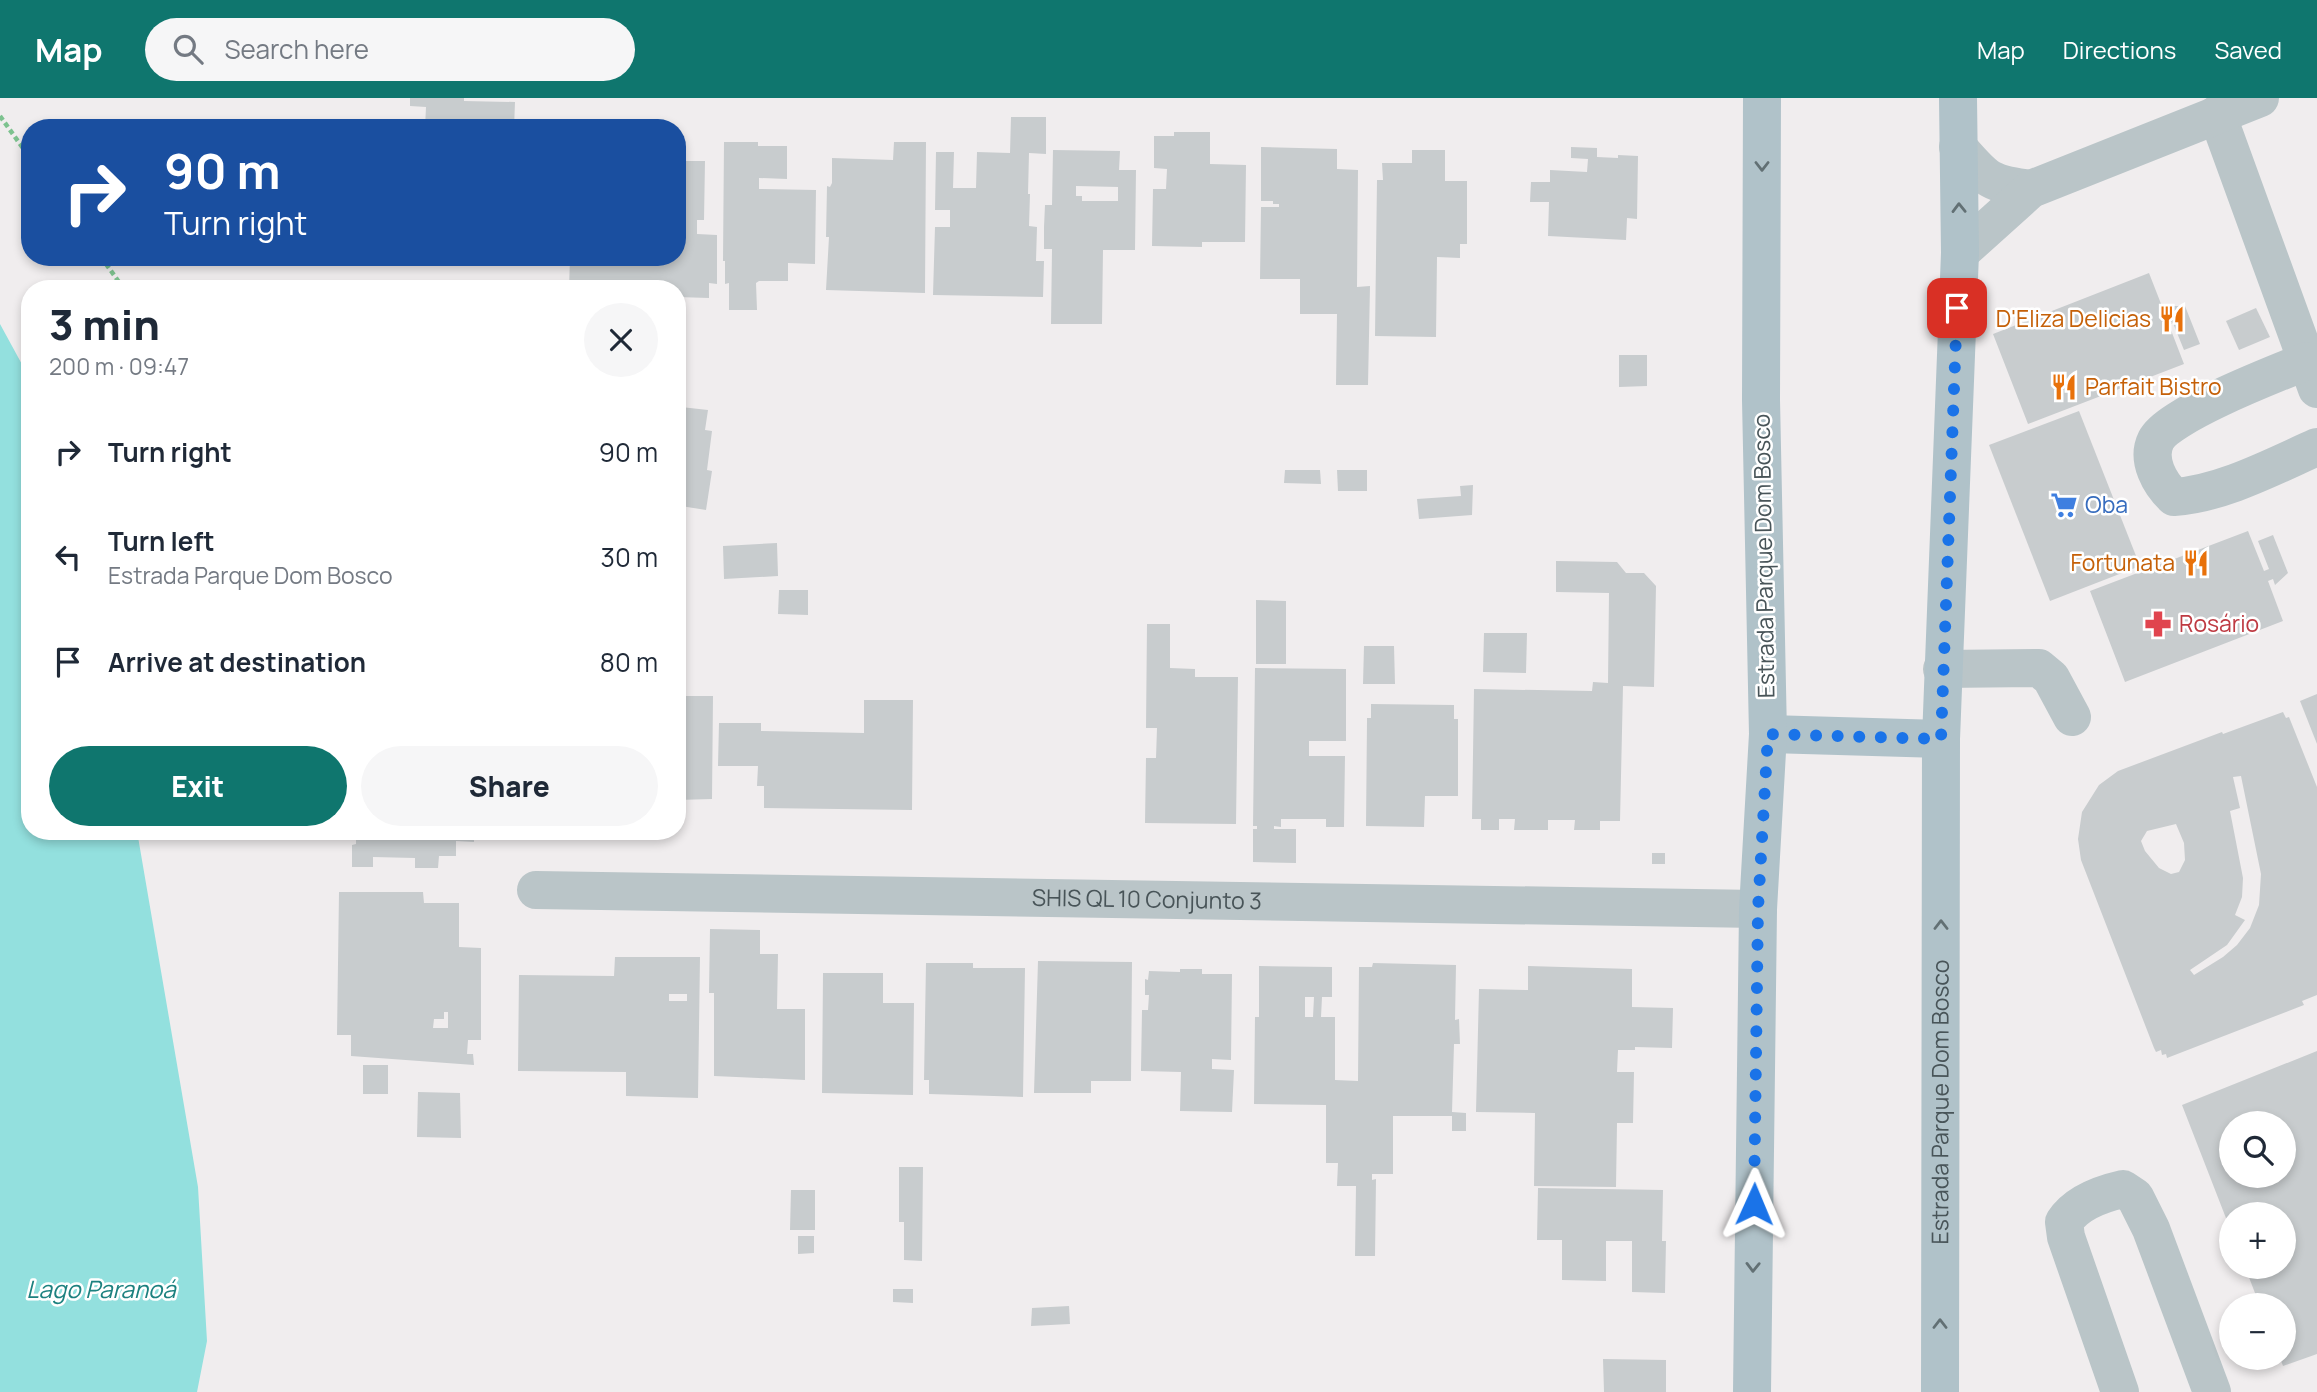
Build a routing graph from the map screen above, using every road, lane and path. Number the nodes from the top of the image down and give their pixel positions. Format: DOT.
graph roads {
  1 [pos="1762,98"];
  2 [pos="1958,98"];
  3 [pos="2260,98"];
  4 [pos="2217,114"];
  5 [pos="0,116"];
  6 [pos="21,145"];
  7 [pos="1958,147"];
  8 [pos="2031,189"];
  9 [pos="1959,253"];
  10 [pos="2312,375"];
  11 [pos="2317,447"];
  12 [pos="1942,669"];
  13 [pos="2073,717"];
  14 [pos="1768,734"];
  15 [pos="1941,739"];
  16 [pos="536,890"];
  17 [pos="1758,909"];
  18 [pos="1752,1392"];
  19 [pos="1940,1392"];
  20 [pos="2120,1392"];
  21 [pos="2212,1392"];
  1 -- 14 [label="main road, Estrada Parque Dom Bosco, one-way"];
  2 -- 7 [label="main road, Estrada Parque Dom Bosco"];
  3 -- 4 [label="street"];
  4 -- 8 [label="street"];
  4 -- 10 [label="street"];
  5 -- 6 [label="path"];
  7 -- 8 [label="street"];
  9 -- 7 [label="main road, Estrada Parque Dom Bosco, one-way"];
  8 -- 9 [label="street"];
  9 -- 12 [label="main road, Estrada Parque Dom Bosco"];
  10 -- 11 [label="street"];
  12 -- 13 [label="street"];
  12 -- 15 [label="main road, Estrada Parque Dom Bosco"];
  14 -- 15 [label="main road"];
  14 -- 17 [label="main road, Estrada Parque Dom Bosco"];
  19 -- 15 [label="main road, Estrada Parque Dom Bosco, one-way"];
  16 -- 17 [label="street, SHIS QL 10 Conjunto 3"];
  17 -- 18 [label="main road, Estrada Parque Dom Bosco, one-way"];
  20 -- 21 [label="street"];
}
